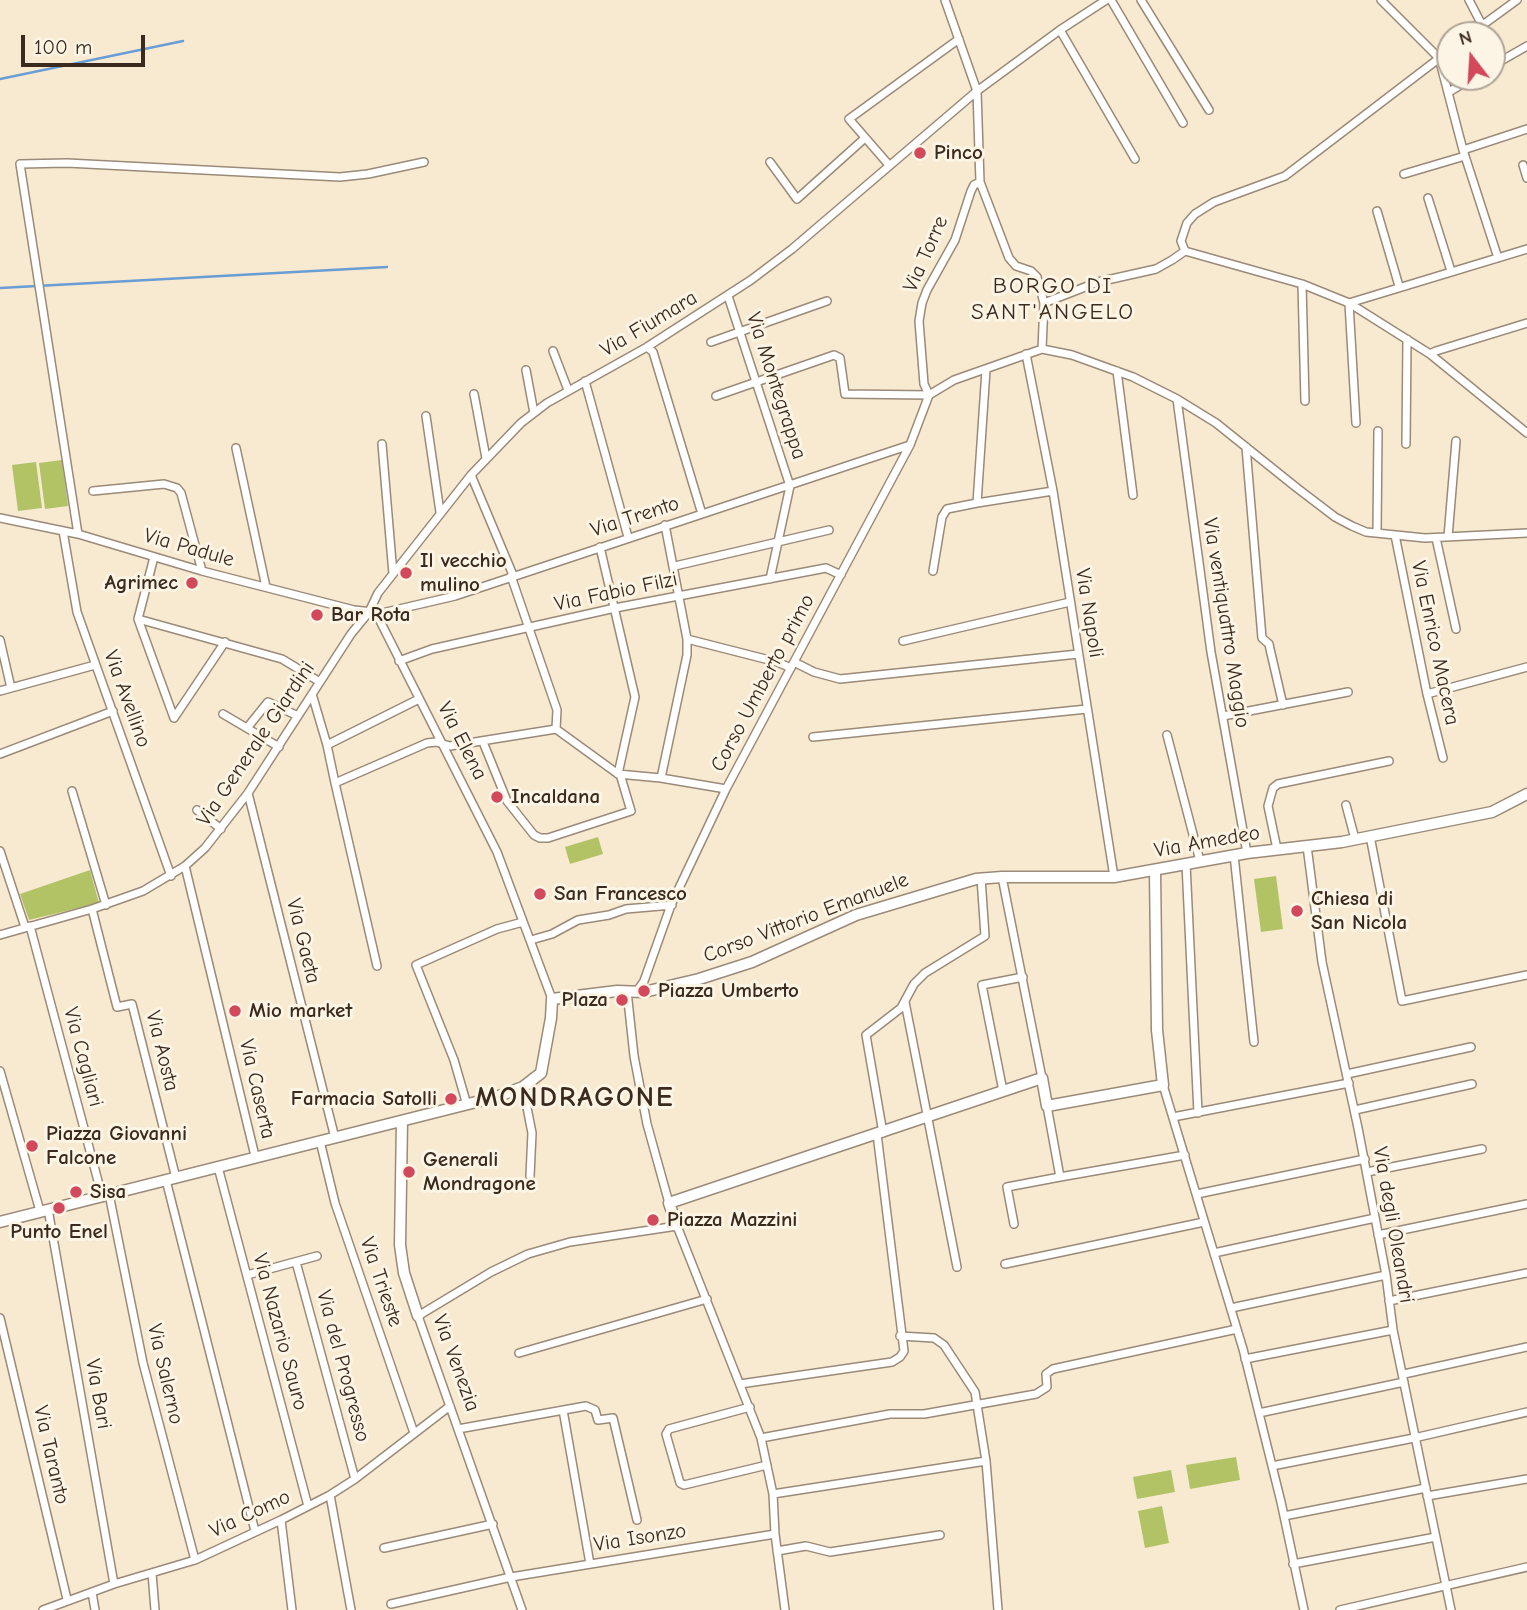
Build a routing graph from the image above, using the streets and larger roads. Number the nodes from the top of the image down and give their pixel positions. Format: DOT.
graph roads {
  1 [pos="945,0"];
  2 [pos="1106,0"];
  3 [pos="1111,0"];
  4 [pos="1141,0"];
  5 [pos="1381,0"];
  6 [pos="1469,0"];
  7 [pos="1500,0"];
  8 [pos="1517,0"];
  9 [pos="1503,10"];
  10 [pos="1480,21"];
  11 [pos="1488,21"];
  12 [pos="1060,30"];
  13 [pos="959,39"];
  14 [pos="1527,46"];
  15 [pos="1436,55"];
  16 [pos="1506,58"];
  17 [pos="1436,60"];
  18 [pos="977,91"];
  19 [pos="1449,92"];
  20 [pos="1209,110"];
  21 [pos="1183,123"];
  22 [pos="1527,129"];
  23 [pos="865,138"];
  24 [pos="1464,153"];
  25 [pos="1135,159"];
  26 [pos="424,162"];
  27 [pos="770,162"];
  28 [pos="889,165"];
  29 [pos="1523,165"];
  30 [pos="1404,174"];
  31 [pos="1527,178"];
  32 [pos="980,182"];
  33 [pos="1428,198"];
  34 [pos="1377,211"];
  35 [pos="1527,249"];
  36 [pos="1185,251"];
  37 [pos="1498,258"];
  38 [pos="1451,271"];
  39 [pos="1302,284"];
  40 [pos="1399,286"];
  41 [pos="728,296"];
  42 [pos="827,302"];
  43 [pos="1044,303"];
  44 [pos="1349,303"];
  45 [pos="1527,323"];
  46 [pos="740,332"];
  47 [pos="1407,339"];
  48 [pos="711,342"];
  49 [pos="648,347"];
  50 [pos="1042,349"];
  51 [pos="553,351"];
  52 [pos="1026,354"];
  53 [pos="1430,355"];
  54 [pos="526,370"];
  55 [pos="986,370"];
  56 [pos="1117,371"];
  57 [pos="585,381"];
  58 [pos="757,382"];
  59 [pos="568,390"];
  60 [pos="474,394"];
  61 [pos="929,395"];
  62 [pos="716,396"];
  63 [pos="1177,399"];
  64 [pos="1305,401"];
  65 [pos="534,413"];
  66 [pos="426,416"];
  67 [pos="1356,423"];
  68 [pos="1378,431"];
  69 [pos="1527,433"];
  70 [pos="1456,441"];
  71 [pos="382,444"];
  72 [pos="1406,444"];
  73 [pos="910,445"];
  74 [pos="1246,447"];
  75 [pos="236,448"];
  76 [pos="486,458"];
  77 [pos="471,475"];
  78 [pos="790,486"];
  79 [pos="93,491"];
  80 [pos="1053,491"];
  81 [pos="1133,495"];
  82 [pos="977,503"];
  83 [pos="440,512"];
  84 [pos="702,514"];
  85 [pos="0,518"];
  86 [pos="665,525"];
  87 [pos="829,530"];
  88 [pos="63,531"];
  89 [pos="1377,533"];
  90 [pos="1527,533"];
  91 [pos="78,534"];
  92 [pos="1395,535"];
  93 [pos="628,537"];
  94 [pos="1448,537"];
  95 [pos="1436,538"];
  96 [pos="777,542"];
  97 [pos="600,547"];
  98 [pos="154,557"];
  99 [pos="674,566"];
  100 [pos="202,570"];
  101 [pos="933,571"];
  102 [pos="393,575"];
  103 [pos="841,575"];
  104 [pos="512,576"];
  105 [pos="770,579"];
  106 [pos="265,587"];
  107 [pos="680,596"];
  108 [pos="1070,602"];
  109 [pos="615,608"];
  110 [pos="369,612"];
  111 [pos="138,619"];
  112 [pos="529,628"];
  113 [pos="1455,629"];
  114 [pos="687,639"];
  115 [pos="0,640"];
  116 [pos="903,640"];
  117 [pos="225,642"];
  118 [pos="1078,654"];
  119 [pos="399,661"];
  120 [pos="95,664"];
  121 [pos="793,665"];
  122 [pos="1527,667"];
  123 [pos="320,682"];
  124 [pos="11,688"];
  125 [pos="0,691"];
  126 [pos="1348,692"];
  127 [pos="312,694"];
  128 [pos="1427,694"];
  129 [pos="419,699"];
  130 [pos="1283,705"];
  131 [pos="1087,709"];
  132 [pos="113,710"];
  133 [pos="223,714"];
  134 [pos="298,716"];
  135 [pos="1223,716"];
  136 [pos="247,728"];
  137 [pos="556,729"];
  138 [pos="1167,734"];
  139 [pos="813,737"];
  140 [pos="484,742"];
  141 [pos="442,744"];
  142 [pos="327,745"];
  143 [pos="279,747"];
  144 [pos="0,754"];
  145 [pos="1443,758"];
  146 [pos="1389,761"];
  147 [pos="619,774"];
  148 [pos="661,778"];
  149 [pos="335,783"];
  150 [pos="726,789"];
  151 [pos="72,791"];
  152 [pos="248,793"];
  153 [pos="1527,793"];
  154 [pos="1346,805"];
  155 [pos="197,810"];
  156 [pos="220,829"];
  157 [pos="1370,836"];
  158 [pos="1355,839"];
  159 [pos="1307,846"];
  160 [pos="1277,849"];
  161 [pos="0,851"];
  162 [pos="1247,853"];
  163 [pos="1234,855"];
  164 [pos="1200,861"];
  165 [pos="1186,864"];
  166 [pos="185,866"];
  167 [pos="1155,871"];
  168 [pos="171,876"];
  169 [pos="1002,877"];
  170 [pos="1114,877"];
  171 [pos="981,878"];
  172 [pos="106,905"];
  173 [pos="672,905"];
  174 [pos="92,909"];
  175 [pos="523,922"];
  176 [pos="28,927"];
  177 [pos="0,935"];
  178 [pos="531,940"];
  179 [pos="377,966"];
  180 [pos="1527,975"];
  181 [pos="1023,977"];
  182 [pos="632,991"];
  183 [pos="552,999"];
  184 [pos="905,1002"];
  185 [pos="1254,1042"];
  186 [pos="1471,1047"];
  187 [pos="0,1070"];
  188 [pos="1347,1074"];
  189 [pos="1042,1078"];
  190 [pos="1349,1083"];
  191 [pos="1472,1084"];
  192 [pos="1163,1085"];
  193 [pos="523,1087"];
  194 [pos="1003,1091"];
  195 [pos="467,1105"];
  196 [pos="1047,1107"];
  197 [pos="1355,1110"];
  198 [pos="1198,1113"];
  199 [pos="927,1117"];
  200 [pos="1172,1117"];
  201 [pos="402,1121"];
  202 [pos="880,1133"];
  203 [pos="335,1138"];
  204 [pos="320,1141"];
  205 [pos="1482,1149"];
  206 [pos="1185,1155"];
  207 [pos="255,1156"];
  208 [pos="1365,1159"];
  209 [pos="218,1167"];
  210 [pos="1367,1172"];
  211 [pos="530,1176"];
  212 [pos="1060,1177"];
  213 [pos="171,1179"];
  214 [pos="1197,1194"];
  215 [pos="106,1195"];
  216 [pos="669,1203"];
  217 [pos="1527,1204"];
  218 [pos="44,1210"];
  219 [pos="1375,1218"];
  220 [pos="0,1222"];
  221 [pos="1204,1222"];
  222 [pos="1014,1224"];
  223 [pos="677,1226"];
  224 [pos="1378,1235"];
  225 [pos="1214,1253"];
  226 [pos="317,1256"];
  227 [pos="296,1262"];
  228 [pos="1005,1264"];
  229 [pos="957,1267"];
  230 [pos="1527,1273"];
  231 [pos="247,1275"];
  232 [pos="1386,1275"];
  233 [pos="707,1299"];
  234 [pos="1389,1301"];
  235 [pos="1231,1308"];
  236 [pos="418,1316"];
  237 [pos="0,1318"];
  238 [pos="1237,1329"];
  239 [pos="1393,1329"];
  240 [pos="900,1336"];
  241 [pos="1527,1347"];
  242 [pos="519,1353"];
  243 [pos="1245,1359"];
  244 [pos="1404,1378"];
  245 [pos="740,1384"];
  246 [pos="978,1404"];
  247 [pos="450,1406"];
  248 [pos="750,1406"];
  249 [pos="563,1410"];
  250 [pos="1527,1412"];
  251 [pos="1259,1413"];
  252 [pos="458,1429"];
  253 [pos="414,1433"];
  254 [pos="761,1438"];
  255 [pos="1414,1438"];
  256 [pos="986,1461"];
  257 [pos="767,1465"];
  258 [pos="1272,1466"];
  259 [pos="355,1479"];
  260 [pos="1527,1479"];
  261 [pos="1426,1492"];
  262 [pos="773,1494"];
  263 [pos="330,1495"];
  264 [pos="308,1506"];
  265 [pos="1284,1516"];
  266 [pos="281,1520"];
  267 [pos="637,1520"];
  268 [pos="493,1524"];
  269 [pos="255,1531"];
  270 [pos="775,1534"];
  271 [pos="940,1535"];
  272 [pos="1436,1537"];
  273 [pos="384,1548"];
  274 [pos="777,1551"];
  275 [pos="194,1560"];
  276 [pos="590,1564"];
  277 [pos="1293,1564"];
  278 [pos="1527,1567"];
  279 [pos="152,1573"];
  280 [pos="511,1577"];
  281 [pos="114,1584"];
  282 [pos="1445,1585"];
  283 [pos="92,1592"];
  284 [pos="67,1600"];
  285 [pos="391,1604"];
  286 [pos="43,1610"];
  287 [pos="95,1610"];
  288 [pos="155,1610"];
  289 [pos="292,1610"];
  290 [pos="351,1610"];
  291 [pos="522,1610"];
  292 [pos="785,1610"];
  293 [pos="998,1610"];
  294 [pos="1304,1610"];
  295 [pos="1340,1610"];
  296 [pos="1451,1610"];
  1 -- 13 [label="street, Via Torre"];
  2 -- 12 [label="street, Via Fiumara"];
  3 -- 21 [label="street"];
  4 -- 20 [label="street"];
  5 -- 15 [label="street"];
  6 -- 10 [label="street"];
  7 -- 9 [label="street"];
  8 -- 9 [label="street"];
  9 -- 11 [label="street"];
  12 -- 18 [label="street, Via Fiumara"];
  12 -- 25 [label="street"];
  13 -- 18 [label="street, Via Torre"];
  13 -- 23 [label="street"];
  14 -- 16 [label="street"];
  17 -- 36 [label="street"];
  18 -- 28 [label="street, Via Fiumara"];
  18 -- 32 [label="street, Via Torre"];
  19 -- 24 [label="street"];
  22 -- 24 [label="street"];
  23 -- 27 [label="street"];
  23 -- 28 [label="street"];
  24 -- 30 [label="street"];
  24 -- 37 [label="street"];
  26 -- 91 [label="street"];
  28 -- 41 [label="street, Via Fiumara"];
  29 -- 31 [label="street"];
  32 -- 43 [label="street"];
  32 -- 61 [label="street, Via Torre"];
  33 -- 38 [label="street"];
  34 -- 40 [label="street"];
  35 -- 37 [label="street"];
  36 -- 39 [label="street"];
  36 -- 43 [label="street"];
  37 -- 38 [label="street"];
  38 -- 40 [label="street"];
  39 -- 44 [label="street"];
  39 -- 64 [label="street"];
  40 -- 44 [label="street"];
  41 -- 46 [label="street, Via Montegrappa"];
  41 -- 49 [label="street, Via Fiumara"];
  42 -- 46 [label="street"];
  43 -- 50 [label="street"];
  44 -- 47 [label="street"];
  44 -- 67 [label="street"];
  45 -- 53 [label="street"];
  46 -- 48 [label="street"];
  46 -- 58 [label="street, Via Montegrappa"];
  47 -- 53 [label="street"];
  47 -- 72 [label="street"];
  49 -- 57 [label="street, Via Fiumara"];
  49 -- 84 [label="street"];
  50 -- 52 [label="street"];
  50 -- 56 [label="street"];
  51 -- 59 [label="street"];
  52 -- 55 [label="street"];
  52 -- 80 [label="street, Via Napoli"];
  53 -- 69 [label="street"];
  54 -- 65 [label="street"];
  55 -- 61 [label="street"];
  55 -- 82 [label="street"];
  56 -- 63 [label="street"];
  56 -- 81 [label="street"];
  57 -- 59 [label="street, Via Fiumara"];
  57 -- 93 [label="street"];
  58 -- 61 [label="street"];
  58 -- 62 [label="street"];
  58 -- 78 [label="street, Via Montegrappa"];
  59 -- 65 [label="street, Via Fiumara"];
  60 -- 76 [label="street"];
  61 -- 73 [label="street, Corso Umberto primo"];
  63 -- 74 [label="street"];
  63 -- 135 [label="street, Via ventiquattro Maggio"];
  65 -- 76 [label="street, Via Fiumara"];
  66 -- 83 [label="street"];
  68 -- 89 [label="street"];
  70 -- 94 [label="street"];
  71 -- 102 [label="street"];
  73 -- 78 [label="street, Via Trento"];
  73 -- 103 [label="street, Corso Umberto primo"];
  74 -- 89 [label="street"];
  74 -- 130 [label="street"];
  75 -- 106 [label="street"];
  76 -- 77 [label="street, Via Fiumara"];
  77 -- 83 [label="street, Via Fiumara"];
  77 -- 104 [label="street"];
  78 -- 84 [label="street, Via Trento"];
  78 -- 96 [label="street"];
  79 -- 100 [label="street"];
  80 -- 82 [label="street"];
  80 -- 108 [label="street, Via Napoli"];
  82 -- 101 [label="street"];
  83 -- 102 [label="street, Via Fiumara"];
  84 -- 86 [label="street, Via Trento"];
  85 -- 88 [label="street, Via Padule"];
  86 -- 93 [label="street, Via Trento"];
  86 -- 99 [label="street"];
  87 -- 96 [label="street"];
  88 -- 91 [label="street, Via Padule"];
  88 -- 120 [label="street, Via Avellino"];
  89 -- 92 [label="street"];
  90 -- 94 [label="street"];
  91 -- 98 [label="street, Via Padule"];
  92 -- 95 [label="street"];
  92 -- 128 [label="street, Via Enrico Macera"];
  93 -- 97 [label="street, Via Trento"];
  94 -- 95 [label="street"];
  95 -- 113 [label="street"];
  96 -- 99 [label="street"];
  96 -- 105 [label="street"];
  97 -- 104 [label="street, Via Trento"];
  97 -- 109 [label="street"];
  98 -- 100 [label="street, Via Padule"];
  98 -- 111 [label="street"];
  99 -- 107 [label="street"];
  100 -- 106 [label="street, Via Padule"];
  102 -- 110 [label="street, Via Fiumara"];
  103 -- 105 [label="street, Via Fabio Filzi"];
  103 -- 121 [label="street, Corso Umberto primo"];
  104 -- 110 [label="street, Via Trento"];
  104 -- 112 [label="street"];
  105 -- 107 [label="street, Via Fabio Filzi"];
  106 -- 110 [label="street, Via Padule"];
  107 -- 109 [label="street, Via Fabio Filzi"];
  107 -- 114 [label="street"];
  108 -- 116 [label="street"];
  108 -- 118 [label="street, Via Napoli"];
  109 -- 112 [label="street, Via Fabio Filzi"];
  109 -- 147 [label="street"];
  110 -- 119 [label="street, Via Elena"];
  110 -- 123 [label="street, Via Generale Giardini"];
  111 -- 117 [label="street"];
  111 -- 117 [label="street"];
  112 -- 119 [label="street, Via Fabio Filzi"];
  112 -- 137 [label="street"];
  114 -- 121 [label="street"];
  114 -- 148 [label="street"];
  115 -- 124 [label="street"];
  117 -- 123 [label="street"];
  118 -- 121 [label="street"];
  118 -- 131 [label="street, Via Napoli"];
  119 -- 129 [label="street, Via Elena"];
  120 -- 124 [label="street"];
  120 -- 132 [label="street, Via Avellino"];
  121 -- 150 [label="street, Corso Umberto primo"];
  122 -- 128 [label="street"];
  123 -- 127 [label="street, Via Generale Giardini"];
  124 -- 125 [label="street"];
  126 -- 130 [label="street"];
  127 -- 134 [label="street, Via Generale Giardini"];
  127 -- 142 [label="street"];
  128 -- 145 [label="street, Via Enrico Macera"];
  129 -- 141 [label="street, Via Elena"];
  129 -- 142 [label="street"];
  130 -- 135 [label="street"];
  131 -- 139 [label="street"];
  131 -- 170 [label="street, Via Napoli"];
  132 -- 144 [label="street"];
  132 -- 168 [label="street, Via Avellino"];
  133 -- 136 [label="street"];
  134 -- 136 [label="street"];
  134 -- 143 [label="street, Via Generale Giardini"];
  135 -- 162 [label="street, Via ventiquattro Maggio"];
  136 -- 143 [label="street"];
  137 -- 140 [label="street"];
  137 -- 147 [label="street"];
  138 -- 164 [label="street"];
  140 -- 141 [label="street"];
  140 -- 147 [label="street"];
  141 -- 149 [label="street"];
  141 -- 175 [label="street, Via Elena"];
  142 -- 149 [label="street"];
  143 -- 152 [label="street, Via Generale Giardini"];
  146 -- 160 [label="street"];
  147 -- 148 [label="street"];
  148 -- 150 [label="street"];
  149 -- 179 [label="street"];
  150 -- 173 [label="street, Corso Umberto primo"];
  151 -- 172 [label="street"];
  152 -- 156 [label="street, Via Generale Giardini"];
  152 -- 203 [label="street, Via Gaeta"];
  153 -- 157 [label="street, Via Amedeo"];
  154 -- 158 [label="street"];
  155 -- 156 [label="street"];
  156 -- 166 [label="street, Via Generale Giardini"];
  157 -- 158 [label="street, Via Amedeo"];
  157 -- 180 [label="street"];
  158 -- 159 [label="street, Via Amedeo"];
  159 -- 160 [label="street, Via Amedeo"];
  159 -- 188 [label="street, Via degli Oleandri"];
  160 -- 162 [label="street, Via Amedeo"];
  161 -- 176 [label="street, Via Cagliari"];
  162 -- 163 [label="street, Via Amedeo"];
  163 -- 164 [label="street, Via Amedeo"];
  163 -- 185 [label="street"];
  164 -- 165 [label="street, Via Amedeo"];
  165 -- 167 [label="street, Via Amedeo"];
  165 -- 198 [label="street"];
  166 -- 168 [label="street, Via Generale Giardini"];
  166 -- 207 [label="street, Via Caserta"];
  167 -- 170 [label="street, Via Amedeo"];
  167 -- 192 [label="street"];
  168 -- 172 [label="street, Via Generale Giardini"];
  169 -- 170 [label="street, Corso Vittorio Emanuele"];
  169 -- 171 [label="street, Corso Vittorio Emanuele"];
  169 -- 181 [label="street"];
  171 -- 182 [label="street, Corso Vittorio Emanuele"];
  171 -- 184 [label="street"];
  172 -- 174 [label="street, Via Generale Giardini"];
  173 -- 178 [label="street"];
  173 -- 182 [label="street, Corso Umberto primo"];
  174 -- 176 [label="street, Via Generale Giardini"];
  174 -- 213 [label="street, Via Aosta"];
  175 -- 178 [label="street, Via Elena"];
  175 -- 195 [label="street"];
  176 -- 177 [label="street, Via Generale Giardini"];
  176 -- 215 [label="street, Via Cagliari"];
  178 -- 183 [label="street, Via Elena"];
  181 -- 189 [label="street"];
  181 -- 194 [label="street"];
  182 -- 183 [label="street, Corso Vittorio Emanuele"];
  182 -- 216 [label="street"];
  183 -- 193 [label="street, Via Elena"];
  184 -- 199 [label="street"];
  184 -- 202 [label="street"];
  186 -- 188 [label="street"];
  187 -- 218 [label="street, Via Bari"];
  188 -- 190 [label="street, Via degli Oleandri"];
  189 -- 194 [label="street"];
  189 -- 196 [label="street"];
  190 -- 197 [label="street, Via degli Oleandri"];
  190 -- 198 [label="street"];
  191 -- 197 [label="street"];
  192 -- 196 [label="street"];
  192 -- 200 [label="street"];
  193 -- 195 [label="street"];
  193 -- 211 [label="street"];
  194 -- 199 [label="street"];
  195 -- 201 [label="street"];
  196 -- 212 [label="street"];
  197 -- 208 [label="street, Via degli Oleandri"];
  198 -- 200 [label="street"];
  199 -- 202 [label="street"];
  199 -- 229 [label="street"];
  200 -- 206 [label="street"];
  201 -- 203 [label="street"];
  201 -- 236 [label="street, Via Venezia"];
  202 -- 216 [label="street"];
  202 -- 240 [label="street"];
  203 -- 204 [label="street"];
  204 -- 207 [label="street"];
  204 -- 253 [label="street, Via Trieste"];
  205 -- 210 [label="street"];
  206 -- 212 [label="street"];
  206 -- 214 [label="street"];
  207 -- 209 [label="street"];
  208 -- 210 [label="street, Via degli Oleandri"];
  208 -- 214 [label="street"];
  209 -- 213 [label="street"];
  209 -- 231 [label="street, Via Nazario Sauro"];
  210 -- 219 [label="street, Via degli Oleandri"];
  212 -- 222 [label="street"];
  213 -- 215 [label="street"];
  213 -- 269 [label="street"];
  214 -- 221 [label="street"];
  215 -- 218 [label="street"];
  215 -- 275 [label="street, Via Salerno"];
  216 -- 223 [label="street"];
  217 -- 224 [label="street"];
  218 -- 220 [label="street"];
  218 -- 281 [label="street, Via Bari"];
  219 -- 224 [label="street, Via degli Oleandri"];
  219 -- 225 [label="street"];
  221 -- 225 [label="street"];
  221 -- 228 [label="street"];
  223 -- 233 [label="street"];
  223 -- 236 [label="street"];
  224 -- 232 [label="street, Via degli Oleandri"];
  225 -- 235 [label="street"];
  226 -- 227 [label="street"];
  227 -- 231 [label="street"];
  227 -- 259 [label="street, Via del Progresso"];
  230 -- 234 [label="street"];
  231 -- 264 [label="street, Via Nazario Sauro"];
  232 -- 234 [label="street, Via degli Oleandri"];
  232 -- 235 [label="street"];
  233 -- 242 [label="street"];
  233 -- 245 [label="street"];
  234 -- 239 [label="street, Via degli Oleandri"];
  235 -- 238 [label="street"];
  236 -- 247 [label="street, Via Venezia"];
  237 -- 284 [label="street, Via Taranto"];
  238 -- 243 [label="street"];
  238 -- 246 [label="street"];
  239 -- 243 [label="street"];
  239 -- 244 [label="street, Via degli Oleandri"];
  240 -- 245 [label="street"];
  240 -- 246 [label="street"];
  241 -- 244 [label="street"];
  243 -- 251 [label="street"];
  244 -- 251 [label="street"];
  244 -- 255 [label="street, Via degli Oleandri"];
  245 -- 248 [label="street"];
  246 -- 254 [label="street"];
  246 -- 256 [label="street"];
  247 -- 252 [label="street, Via Venezia"];
  247 -- 253 [label="street, Via Como"];
  248 -- 254 [label="street"];
  248 -- 257 [label="street"];
  249 -- 252 [label="street"];
  249 -- 267 [label="street"];
  249 -- 276 [label="street"];
  250 -- 255 [label="street"];
  251 -- 258 [label="street"];
  252 -- 268 [label="street, Via Venezia"];
  253 -- 259 [label="street, Via Como"];
  254 -- 257 [label="street"];
  255 -- 258 [label="street"];
  255 -- 261 [label="street, Via degli Oleandri"];
  256 -- 262 [label="street"];
  256 -- 293 [label="street"];
  257 -- 262 [label="street"];
  258 -- 265 [label="street"];
  259 -- 263 [label="street, Via Como"];
  260 -- 261 [label="street"];
  261 -- 265 [label="street"];
  261 -- 272 [label="street, Via degli Oleandri"];
  262 -- 270 [label="street"];
  263 -- 264 [label="street, Via Como"];
  263 -- 290 [label="street"];
  264 -- 266 [label="street, Via Como"];
  265 -- 277 [label="street"];
  266 -- 269 [label="street, Via Como"];
  266 -- 289 [label="street"];
  268 -- 273 [label="street"];
  268 -- 280 [label="street, Via Venezia"];
  269 -- 275 [label="street, Via Como"];
  270 -- 274 [label="street"];
  270 -- 276 [label="street, Via Isonzo"];
  271 -- 274 [label="street"];
  272 -- 277 [label="street"];
  272 -- 282 [label="street, Via degli Oleandri"];
  274 -- 292 [label="street"];
  275 -- 279 [label="street, Via Como"];
  276 -- 280 [label="street, Via Isonzo"];
  277 -- 294 [label="street"];
  278 -- 282 [label="street"];
  279 -- 281 [label="street, Via Como"];
  279 -- 288 [label="street"];
  280 -- 285 [label="street, Via Isonzo"];
  280 -- 291 [label="street, Via Venezia"];
  281 -- 283 [label="street, Via Como"];
  282 -- 295 [label="street"];
  282 -- 296 [label="street, Via degli Oleandri"];
  283 -- 284 [label="street, Via Como"];
  283 -- 287 [label="street"];
  284 -- 286 [label="street, Via Como"];
}
